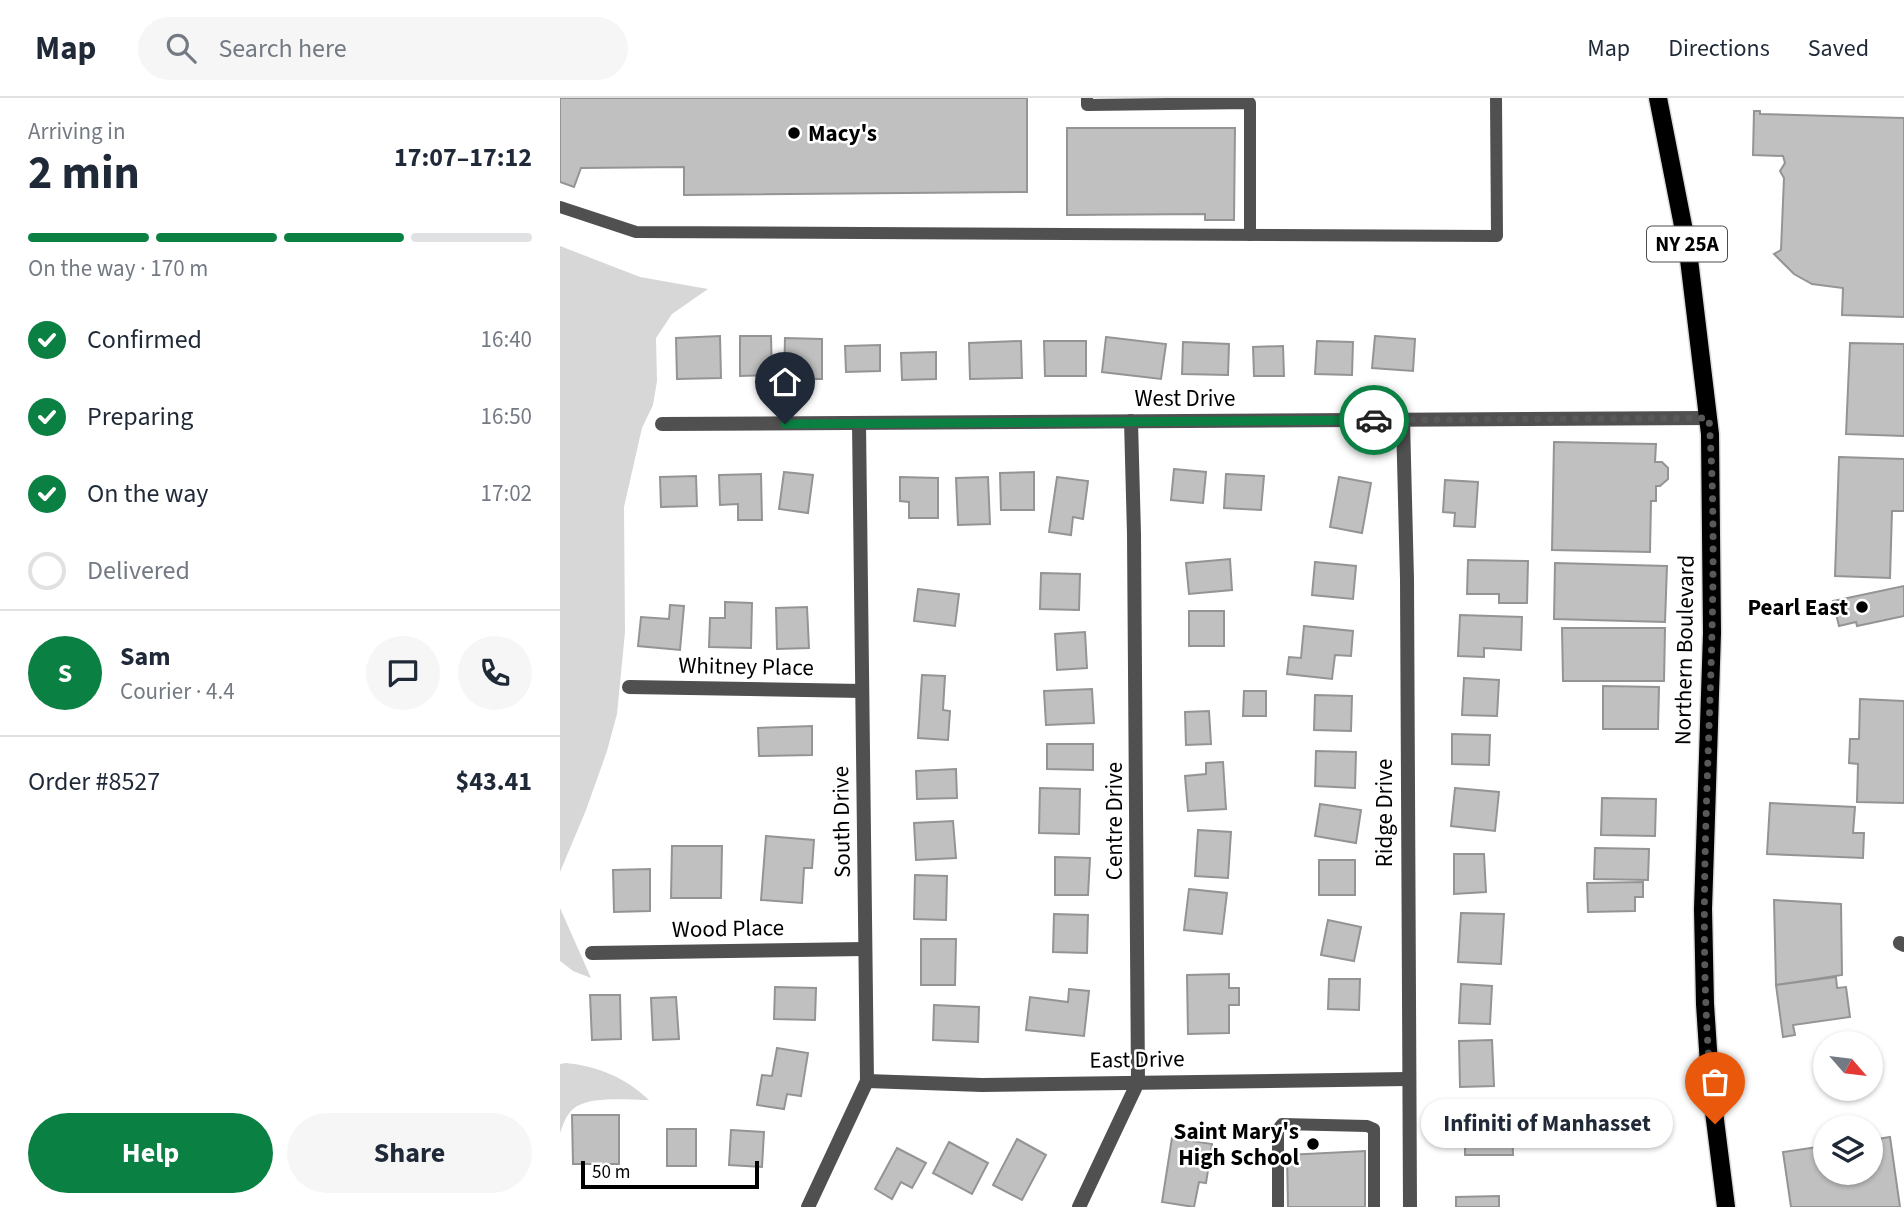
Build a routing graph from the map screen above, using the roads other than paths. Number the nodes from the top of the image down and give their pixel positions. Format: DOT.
graph roads {
  1 [pos="1087,98"];
  2 [pos="1496,98"];
  3 [pos="1658,98"];
  4 [pos="560,207"];
  5 [pos="1250,235"];
  6 [pos="1709,418"];
  7 [pos="1403,420"];
  8 [pos="1131,421"];
  9 [pos="859,423"];
  10 [pos="662,424"];
  11 [pos="629,687"];
  12 [pos="862,691"];
  13 [pos="865,949"];
  14 [pos="592,953"];
  15 [pos="1408,1079"];
  16 [pos="867,1081"];
  17 [pos="1138,1082"];
  18 [pos="808,1207"];
  19 [pos="1079,1207"];
  20 [pos="1278,1207"];
  21 [pos="1374,1207"];
  22 [pos="1410,1207"];
  23 [pos="1726,1207"];
  1 -- 5 [label="lane"];
  2 -- 5 [label="lane"];
  3 -- 6 [label="main road, Northern Boulevard / NY 25A"];
  4 -- 5 [label="lane"];
  6 -- 7 [label="street, West Drive"];
  6 -- 23 [label="main road, Northern Boulevard / NY 25A"];
  7 -- 8 [label="street, West Drive"];
  7 -- 15 [label="street, Ridge Drive"];
  8 -- 9 [label="street, West Drive"];
  8 -- 17 [label="street, Centre Drive"];
  9 -- 10 [label="street, West Drive"];
  9 -- 12 [label="street, South Drive"];
  11 -- 12 [label="street, Whitney Place"];
  12 -- 13 [label="street, South Drive"];
  13 -- 14 [label="street, Wood Place"];
  13 -- 16 [label="street, South Drive"];
  15 -- 17 [label="street, East Drive"];
  15 -- 22 [label="street, Ridge Drive"];
  16 -- 17 [label="street, East Drive"];
  16 -- 18 [label="street, South Drive"];
  17 -- 19 [label="street, Centre Drive"];
  20 -- 21 [label="lane"];
}
